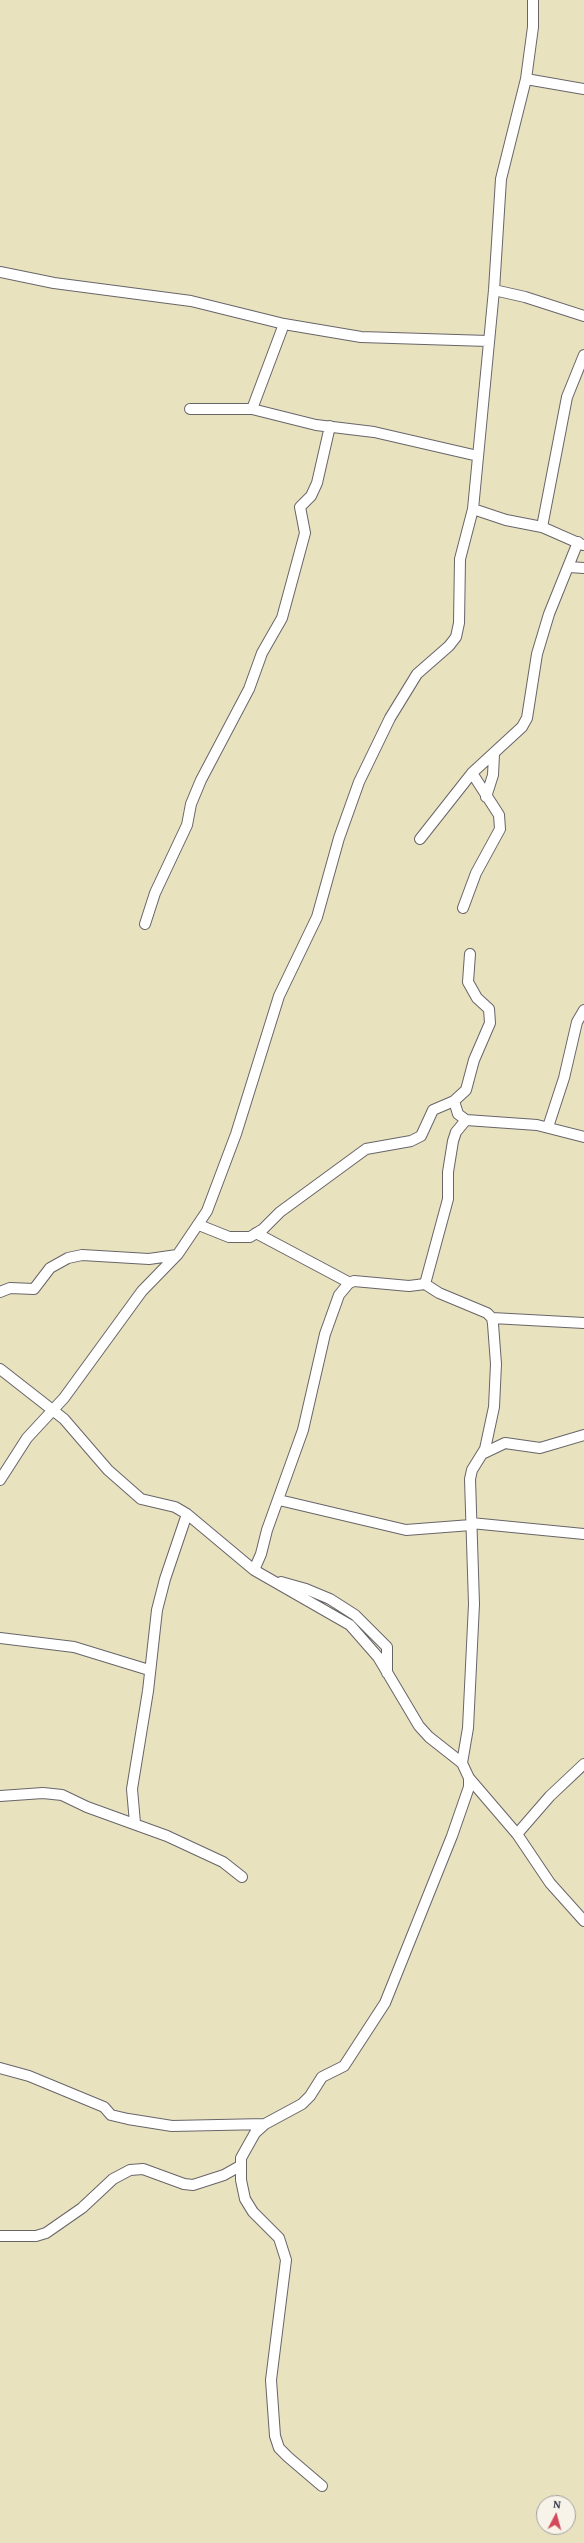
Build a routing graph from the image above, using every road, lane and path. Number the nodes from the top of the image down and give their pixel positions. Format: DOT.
graph roads {
  1 [pos="533,0"];
  2 [pos="526,79"];
  3 [pos="584,89"];
  4 [pos="0,272"];
  5 [pos="494,290"];
  6 [pos="584,316"];
  7 [pos="284,324"];
  8 [pos="488,341"];
  9 [pos="584,355"];
  10 [pos="190,409"];
  11 [pos="252,409"];
  12 [pos="330,426"];
  13 [pos="478,456"];
  14 [pos="474,509"];
  15 [pos="542,527"];
  16 [pos="581,544"];
  17 [pos="569,567"];
  18 [pos="584,568"];
  19 [pos="494,754"];
  20 [pos="472,773"];
  21 [pos="486,797"];
  22 [pos="420,839"];
  23 [pos="463,908"];
  24 [pos="145,924"];
  25 [pos="470,954"];
  26 [pos="584,1010"];
  27 [pos="454,1101"];
  28 [pos="466,1120"];
  29 [pos="548,1127"];
  30 [pos="584,1137"];
  31 [pos="199,1225"];
  32 [pos="256,1233"];
  33 [pos="178,1254"];
  34 [pos="350,1283"];
  35 [pos="425,1284"];
  36 [pos="0,1292"];
  37 [pos="492,1318"];
  38 [pos="584,1323"];
  39 [pos="0,1369"];
  40 [pos="53,1410"];
  41 [pos="584,1435"];
  42 [pos="482,1454"];
  43 [pos="0,1480"];
  44 [pos="279,1500"];
  45 [pos="187,1514"];
  46 [pos="471,1524"];
  47 [pos="584,1534"];
  48 [pos="254,1570"];
  49 [pos="0,1638"];
  50 [pos="149,1670"];
  51 [pos="462,1763"];
  52 [pos="584,1764"];
  53 [pos="469,1778"];
  54 [pos="0,1796"];
  55 [pos="135,1823"];
  56 [pos="517,1834"];
  57 [pos="242,1878"];
  58 [pos="584,1921"];
  59 [pos="0,2068"];
  60 [pos="265,2124"];
  61 [pos="240,2166"];
  62 [pos="0,2236"];
  63 [pos="322,2486"];
  1 -- 2 [label="street"];
  2 -- 3 [label="street"];
  2 -- 5 [label="street"];
  4 -- 7 [label="street"];
  5 -- 6 [label="street"];
  5 -- 8 [label="street"];
  7 -- 8 [label="street"];
  7 -- 11 [label="street"];
  8 -- 13 [label="street"];
  9 -- 15 [label="street"];
  10 -- 11 [label="street"];
  11 -- 12 [label="street"];
  12 -- 13 [label="street"];
  12 -- 24 [label="street"];
  13 -- 14 [label="street"];
  14 -- 15 [label="street"];
  14 -- 31 [label="street"];
  15 -- 16 [label="street"];
  16 -- 17 [label="street"];
  17 -- 18 [label="street"];
  17 -- 19 [label="street"];
  19 -- 20 [label="street"];
  19 -- 21 [label="street"];
  20 -- 21 [label="street"];
  20 -- 22 [label="street"];
  21 -- 23 [label="street"];
  25 -- 27 [label="street"];
  26 -- 29 [label="street"];
  27 -- 28 [label="street"];
  27 -- 32 [label="street"];
  28 -- 29 [label="street"];
  28 -- 35 [label="street"];
  29 -- 30 [label="street"];
  31 -- 32 [label="street"];
  31 -- 33 [label="street"];
  32 -- 34 [label="street"];
  33 -- 36 [label="street"];
  33 -- 40 [label="street"];
  34 -- 35 [label="street"];
  34 -- 44 [label="street"];
  35 -- 37 [label="street"];
  37 -- 38 [label="street"];
  37 -- 42 [label="street"];
  39 -- 40 [label="street"];
  40 -- 43 [label="street"];
  40 -- 45 [label="street"];
  41 -- 42 [label="street"];
  42 -- 46 [label="street"];
  44 -- 46 [label="street"];
  44 -- 48 [label="street"];
  45 -- 48 [label="street"];
  45 -- 50 [label="street"];
  46 -- 47 [label="street"];
  46 -- 51 [label="street"];
  48 -- 51 [label="street"];
  49 -- 50 [label="street"];
  50 -- 55 [label="street"];
  51 -- 53 [label="street"];
  52 -- 56 [label="street"];
  53 -- 56 [label="street"];
  53 -- 60 [label="street"];
  54 -- 55 [label="street"];
  55 -- 57 [label="street"];
  56 -- 58 [label="street"];
  59 -- 60 [label="street"];
  60 -- 61 [label="street"];
  61 -- 62 [label="street"];
  61 -- 63 [label="street"];
}
